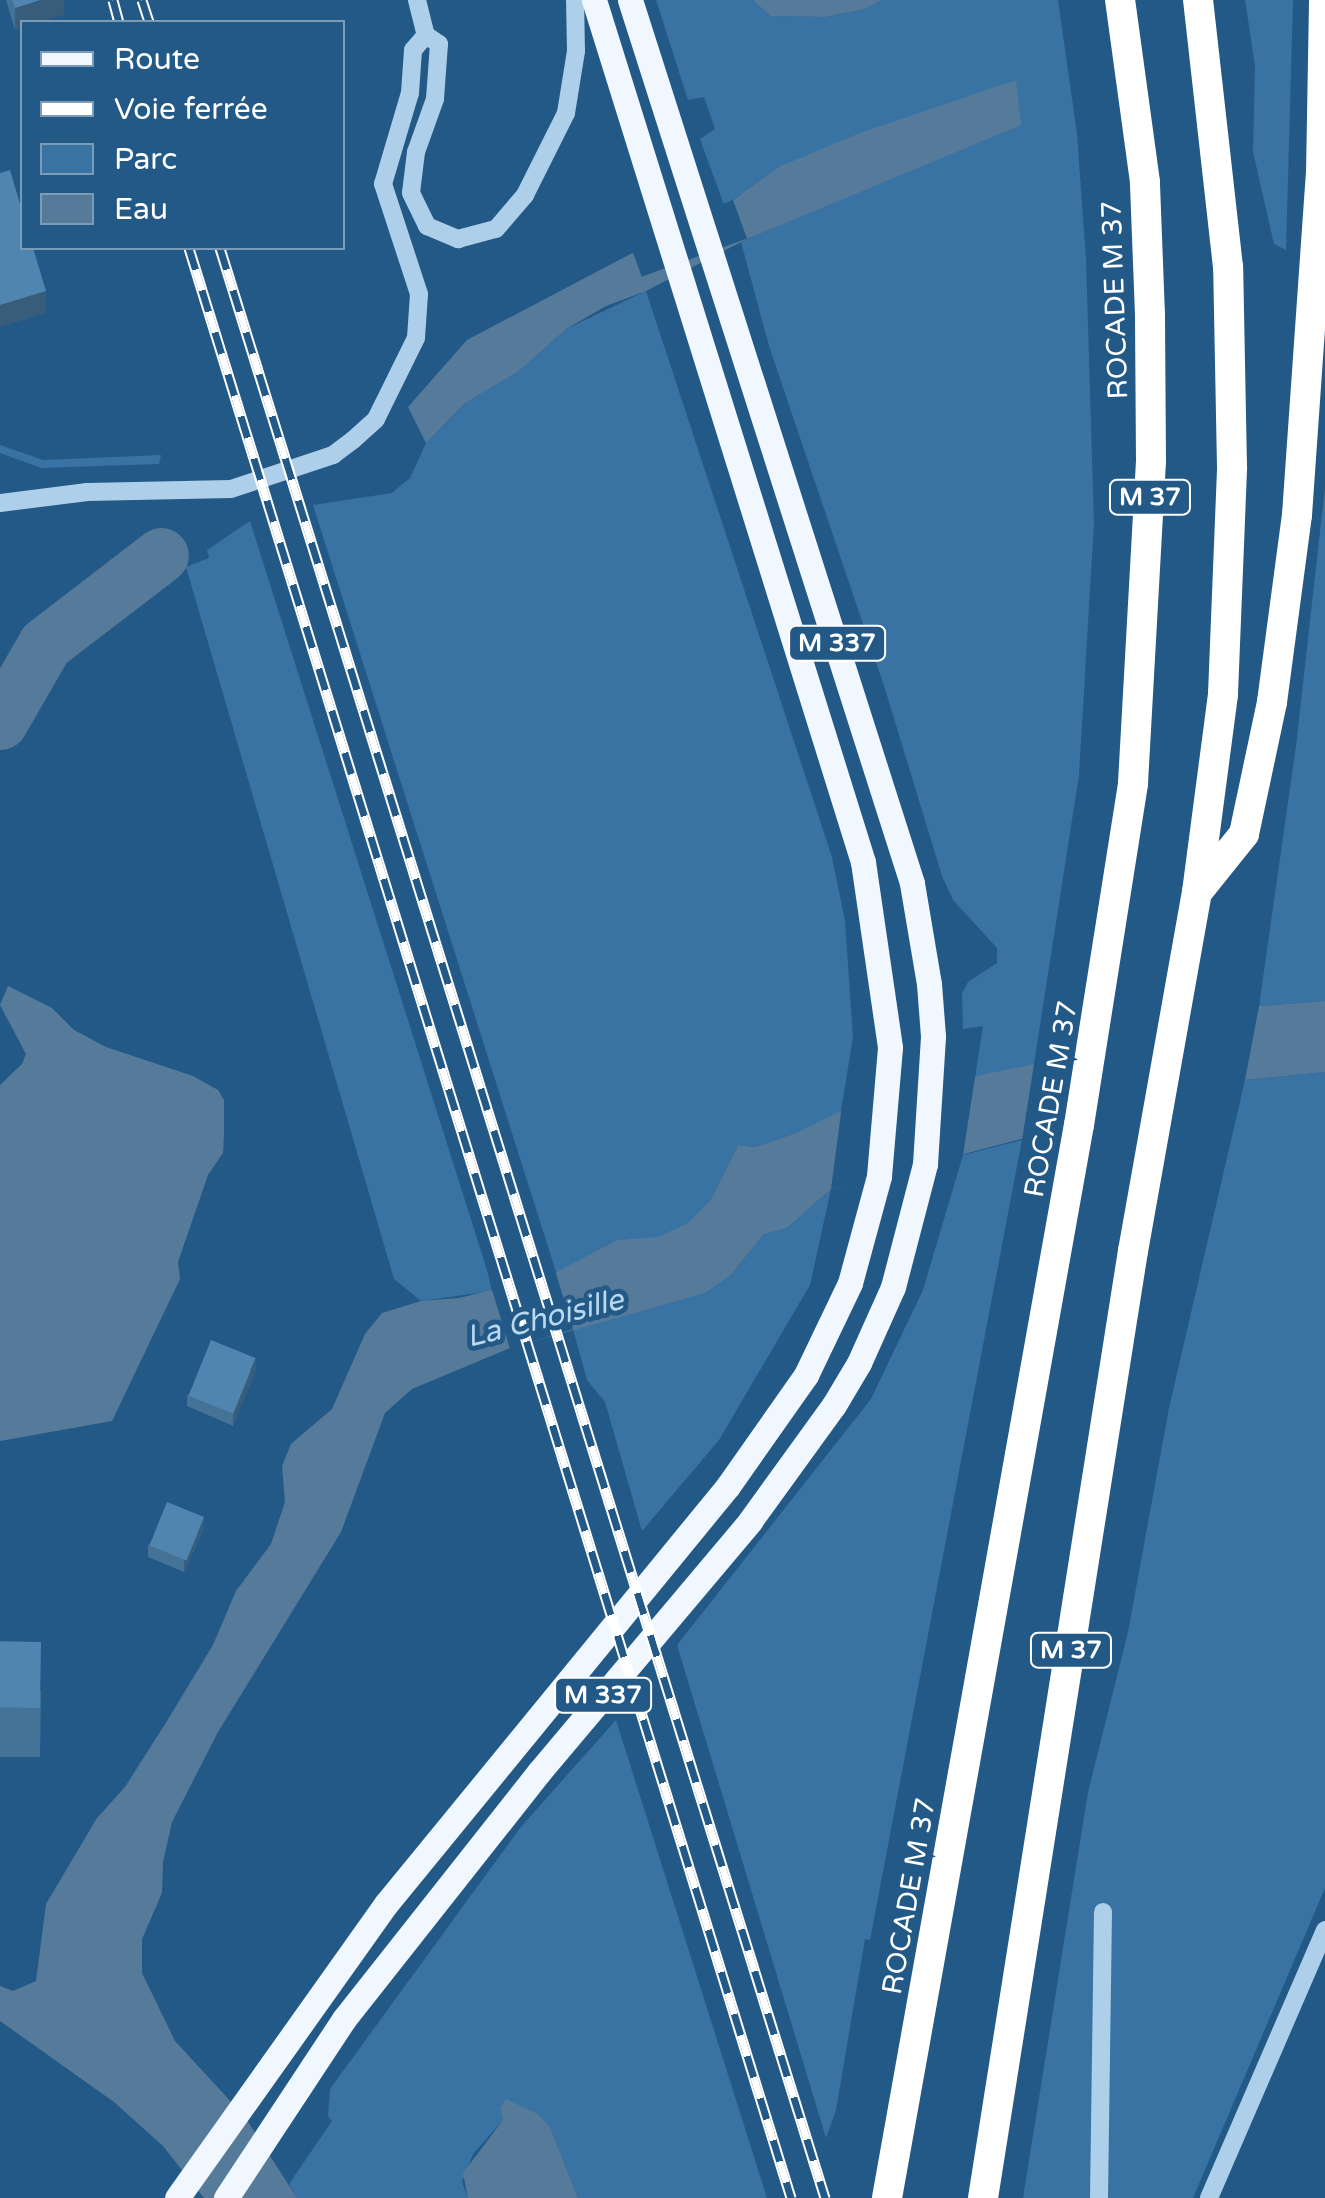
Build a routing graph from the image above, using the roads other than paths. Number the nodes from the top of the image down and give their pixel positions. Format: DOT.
graph roads {
  1 [pos="418,0"];
  2 [pos="576,0"];
  3 [pos="594,0"];
  4 [pos="630,0"];
  5 [pos="1120,0"];
  6 [pos="1198,0"];
  7 [pos="1324,0"];
  8 [pos="426,35"];
  9 [pos="0,503"];
  10 [pos="1197,892"];
  11 [pos="1102,1912"];
  12 [pos="1325,1930"];
  13 [pos="177,2198"];
  14 [pos="226,2198"];
  15 [pos="887,2198"];
  16 [pos="984,2198"];
  17 [pos="1099,2198"];
  18 [pos="1209,2198"];
  1 -- 8 [label="street"];
  2 -- 8 [label="street"];
  3 -- 13 [label="main road, M 337"];
  4 -- 14 [label="main road, M 337"];
  5 -- 15 [label="highway, ROCADE M 37 / M 37"];
  6 -- 10 [label="highway, M 37"];
  7 -- 10 [label="highway"];
  8 -- 9 [label="street"];
  10 -- 16 [label="highway, M 37"];
  11 -- 17 [label="street"];
  12 -- 18 [label="street"];
}
